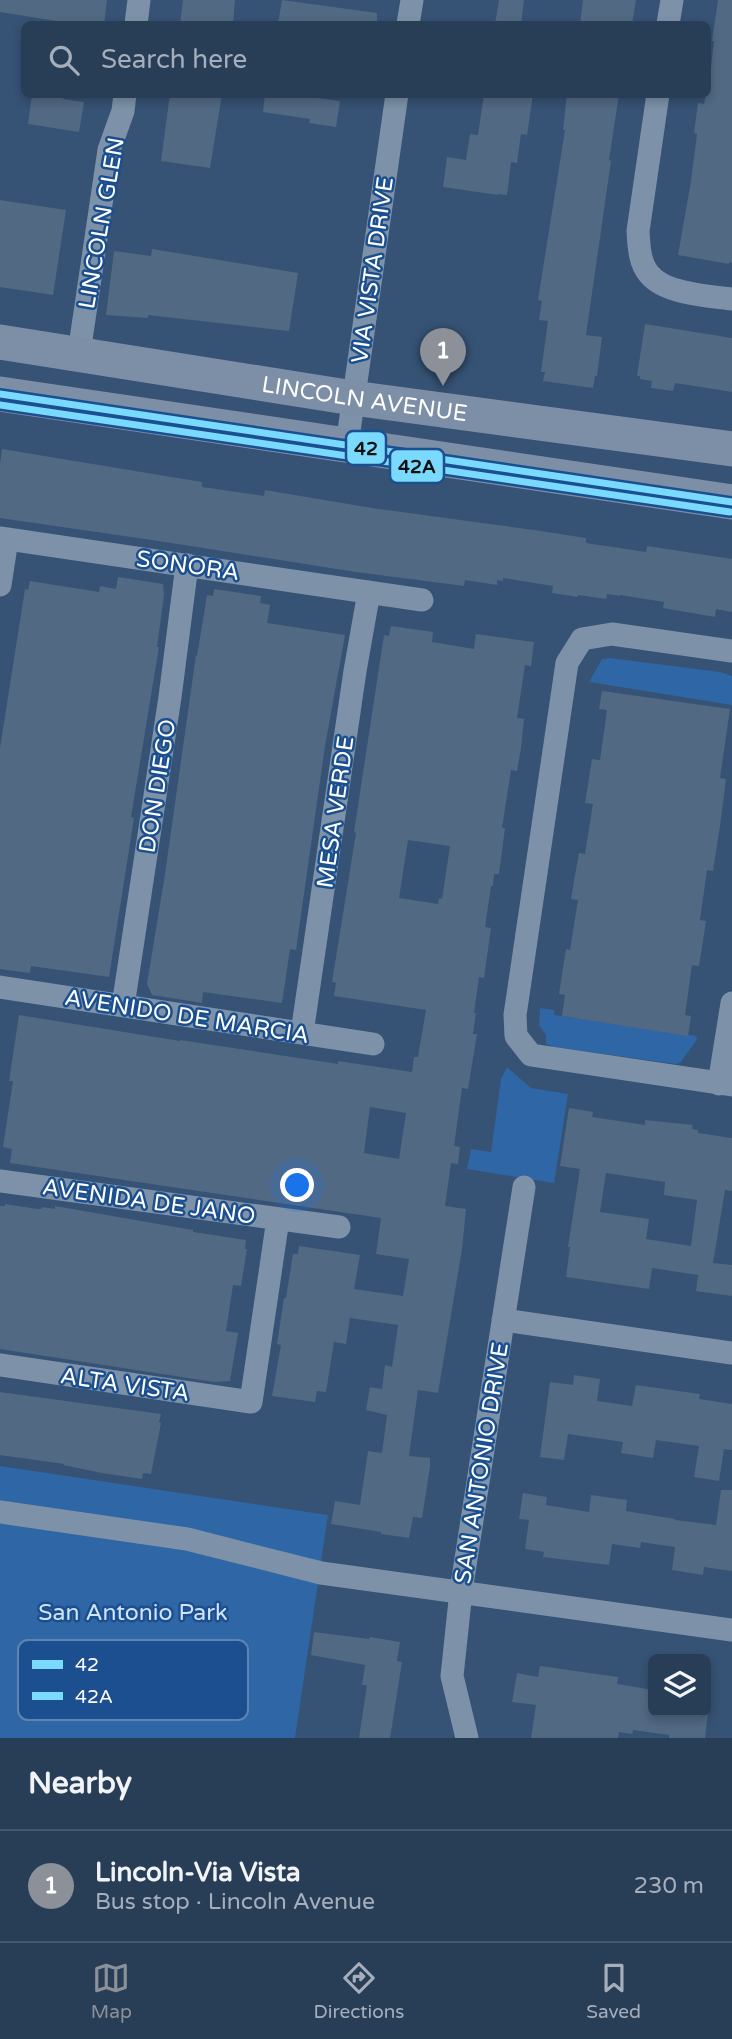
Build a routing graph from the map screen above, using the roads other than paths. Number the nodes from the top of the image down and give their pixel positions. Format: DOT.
graph roads {
  1 [pos="139,0"];
  2 [pos="412,0"];
  3 [pos="672,0"];
  4 [pos="136,21"];
  5 [pos="408,21"];
  6 [pos="668,21"];
  7 [pos="125,98"];
  8 [pos="396,98"];
  9 [pos="657,98"];
  10 [pos="732,299"];
  11 [pos="0,342"];
  12 [pos="79,353"];
  13 [pos="0,394"];
  14 [pos="353,398"];
  15 [pos="346,445"];
  16 [pos="732,449"];
  17 [pos="729,501"];
  18 [pos="4,539"];
  19 [pos="187,565"];
  20 [pos="0,584"];
  21 [pos="369,592"];
  22 [pos="422,600"];
  23 [pos="732,651"];
  24 [pos="0,987"];
  25 [pos="732,1003"];
  26 [pos="123,1006"];
  27 [pos="302,1033"];
  28 [pos="373,1044"];
  29 [pos="726,1084"];
  30 [pos="0,1181"];
  31 [pos="524,1187"];
  32 [pos="278,1219"];
  33 [pos="339,1227"];
  34 [pos="503,1320"];
  35 [pos="732,1353"];
  36 [pos="0,1365"];
  37 [pos="0,1511"];
  38 [pos="461,1591"];
  39 [pos="732,1630"];
  40 [pos="467,1738"];
  1 -- 4 [label="street"];
  2 -- 5 [label="street"];
  3 -- 6 [label="street"];
  7 -- 12 [label="street, LINCOLN GLEN"];
  8 -- 14 [label="street, VIA VISTA DRIVE"];
  9 -- 10 [label="street"];
  11 -- 12 [label="main road, LINCOLN AVENUE"];
  12 -- 14 [label="main road, LINCOLN AVENUE"];
  13 -- 15 [label="main road"];
  14 -- 15 [label="street, VIA VISTA DRIVE"];
  14 -- 16 [label="main road, LINCOLN AVENUE"];
  15 -- 17 [label="main road"];
  18 -- 19 [label="street, SONORA"];
  18 -- 20 [label="street"];
  19 -- 21 [label="street, SONORA"];
  19 -- 26 [label="street, DON DIEGO"];
  21 -- 22 [label="street, SONORA"];
  21 -- 27 [label="street, MESA VERDE"];
  23 -- 29 [label="street"];
  24 -- 26 [label="street, AVENIDO DE MARCIA"];
  25 -- 29 [label="street"];
  26 -- 27 [label="street, AVENIDO DE MARCIA"];
  27 -- 28 [label="street, AVENIDO DE MARCIA"];
  30 -- 32 [label="street, AVENIDA DE JANO"];
  31 -- 34 [label="street, SAN ANTONIO DRIVE"];
  32 -- 33 [label="street, AVENIDA DE JANO"];
  32 -- 36 [label="street, ALTA VISTA"];
  34 -- 35 [label="street"];
  34 -- 38 [label="street, SAN ANTONIO DRIVE"];
  37 -- 38 [label="street"];
  38 -- 39 [label="street"];
  38 -- 40 [label="street, SAN ANTONIO DRIVE"];
}
